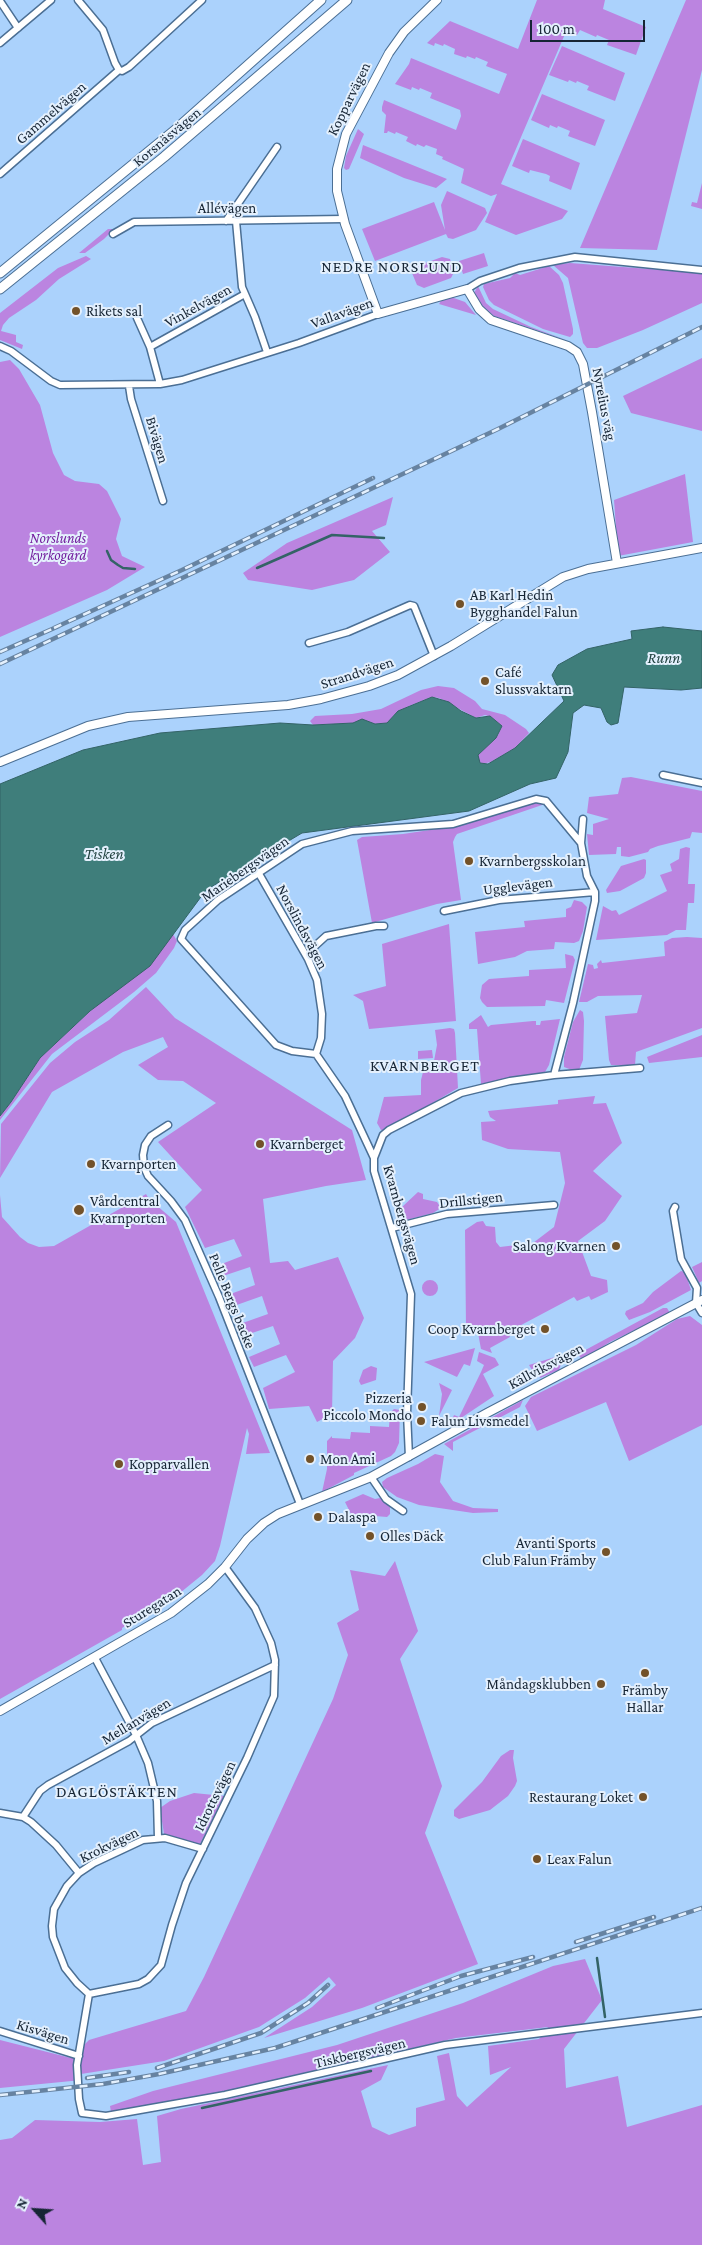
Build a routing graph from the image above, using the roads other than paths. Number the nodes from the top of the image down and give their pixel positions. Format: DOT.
graph roads {
  1 [pos="51,0"];
  2 [pos="78,0"];
  3 [pos="202,0"];
  4 [pos="322,0"];
  5 [pos="346,0"];
  6 [pos="437,0"];
  7 [pos="0,1"];
  8 [pos="18,28"];
  9 [pos="0,43"];
  10 [pos="119,70"];
  11 [pos="277,147"];
  12 [pos="0,174"];
  13 [pos="344,219"];
  14 [pos="226,221"];
  15 [pos="236,221"];
  16 [pos="113,234"];
  17 [pos="702,270"];
  18 [pos="0,273"];
  19 [pos="467,288"];
  20 [pos="0,289"];
  21 [pos="245,294"];
  22 [pos="378,314"];
  23 [pos="137,318"];
  24 [pos="0,346"];
  25 [pos="150,347"];
  26 [pos="267,352"];
  27 [pos="160,384"];
  28 [pos="129,386"];
  29 [pos="162,501"];
  30 [pos="702,548"];
  31 [pos="617,564"];
  32 [pos="308,643"];
  33 [pos="434,656"];
  34 [pos="0,762"];
  35 [pos="663,775"];
  36 [pos="702,783"];
  37 [pos="583,819"];
  38 [pos="581,843"];
  39 [pos="258,872"];
  40 [pos="595,892"];
  41 [pos="444,911"];
  42 [pos="384,926"];
  43 [pos="308,958"];
  44 [pos="316,1054"];
  45 [pos="640,1068"];
  46 [pos="554,1075"];
  47 [pos="168,1125"];
  48 [pos="374,1158"];
  49 [pos="554,1205"];
  50 [pos="675,1206"];
  51 [pos="392,1228"];
  52 [pos="699,1302"];
  53 [pos="702,1313"];
  54 [pos="409,1457"];
  55 [pos="371,1477"];
  56 [pos="300,1504"];
  57 [pos="403,1511"];
  58 [pos="225,1567"];
  59 [pos="96,1658"];
  60 [pos="276,1665"];
  61 [pos="0,1711"];
  62 [pos="136,1735"];
  63 [pos="0,1813"];
  64 [pos="23,1817"];
  65 [pos="158,1838"];
  66 [pos="203,1849"];
  67 [pos="80,1873"];
  68 [pos="89,1994"];
  69 [pos="702,2013"];
  70 [pos="0,2031"];
  71 [pos="79,2056"];
  1 -- 8 [label="street"];
  2 -- 10 [label="street"];
  3 -- 10 [label="street, Gammelvägen"];
  4 -- 18 [label="main road, Korsnäsvägen"];
  5 -- 20 [label="main road, Korsnäsvägen"];
  6 -- 13 [label="street, Kopparvägen"];
  7 -- 8 [label="street"];
  8 -- 9 [label="street"];
  10 -- 12 [label="street, Gammelvägen"];
  11 -- 14 [label="street"];
  13 -- 15 [label="street, Allévägen"];
  13 -- 22 [label="street, Kopparvägen"];
  14 -- 15 [label="street, Allévägen"];
  14 -- 16 [label="street, Allévägen"];
  15 -- 21 [label="street, Vinkelvägen"];
  17 -- 19 [label="street, Vallavägen"];
  19 -- 22 [label="street, Vallavägen"];
  19 -- 31 [label="street, Nyrelius väg"];
  21 -- 25 [label="street, Vinkelvägen"];
  21 -- 26 [label="street"];
  22 -- 26 [label="street, Vallavägen"];
  23 -- 25 [label="street"];
  24 -- 28 [label="street, Vallavägen"];
  25 -- 27 [label="street"];
  26 -- 27 [label="street, Vallavägen"];
  27 -- 28 [label="street, Vallavägen"];
  28 -- 29 [label="street, Bivägen"];
  30 -- 31 [label="street, Strandvägen"];
  31 -- 33 [label="street, Strandvägen"];
  32 -- 33 [label="street"];
  33 -- 34 [label="street, Strandvägen"];
  35 -- 36 [label="street"];
  37 -- 38 [label="street"];
  38 -- 39 [label="street, Mariebergsvägen"];
  38 -- 40 [label="street"];
  39 -- 43 [label="street, Norslindsvägen"];
  39 -- 44 [label="street, Mariebergsvägen"];
  40 -- 41 [label="street, Ugglevägen"];
  40 -- 46 [label="street"];
  42 -- 43 [label="street"];
  43 -- 44 [label="street, Norslindsvägen"];
  44 -- 48 [label="street"];
  45 -- 46 [label="street, Kvarnbergsvägen"];
  46 -- 48 [label="street, Kvarnbergsvägen"];
  47 -- 56 [label="street, Pelle Bergs backe"];
  48 -- 51 [label="street, Kvarnbergsvägen"];
  49 -- 51 [label="street, Drillstigen"];
  50 -- 52 [label="street"];
  51 -- 54 [label="street, Kvarnbergsvägen"];
  52 -- 53 [label="street"];
  52 -- 54 [label="street, Källviksvägen"];
  54 -- 55 [label="street"];
  55 -- 56 [label="street"];
  55 -- 57 [label="street"];
  56 -- 58 [label="street, Sturegatan"];
  58 -- 59 [label="street, Sturegatan"];
  58 -- 60 [label="street, Idrottsvägen"];
  59 -- 61 [label="street, Sturegatan"];
  59 -- 62 [label="street"];
  60 -- 62 [label="street, Mellanvägen"];
  60 -- 66 [label="street, Idrottsvägen"];
  62 -- 64 [label="street, Mellanvägen"];
  62 -- 65 [label="street"];
  63 -- 64 [label="street"];
  64 -- 67 [label="street"];
  65 -- 66 [label="street, Krokvägen"];
  65 -- 67 [label="street, Krokvägen"];
  66 -- 68 [label="street, Idrottsvägen"];
  67 -- 68 [label="street, Krokvägen"];
  68 -- 71 [label="street"];
  69 -- 71 [label="street, Tiskbergsvägen"];
  70 -- 71 [label="street, Kisvägen"];
}
